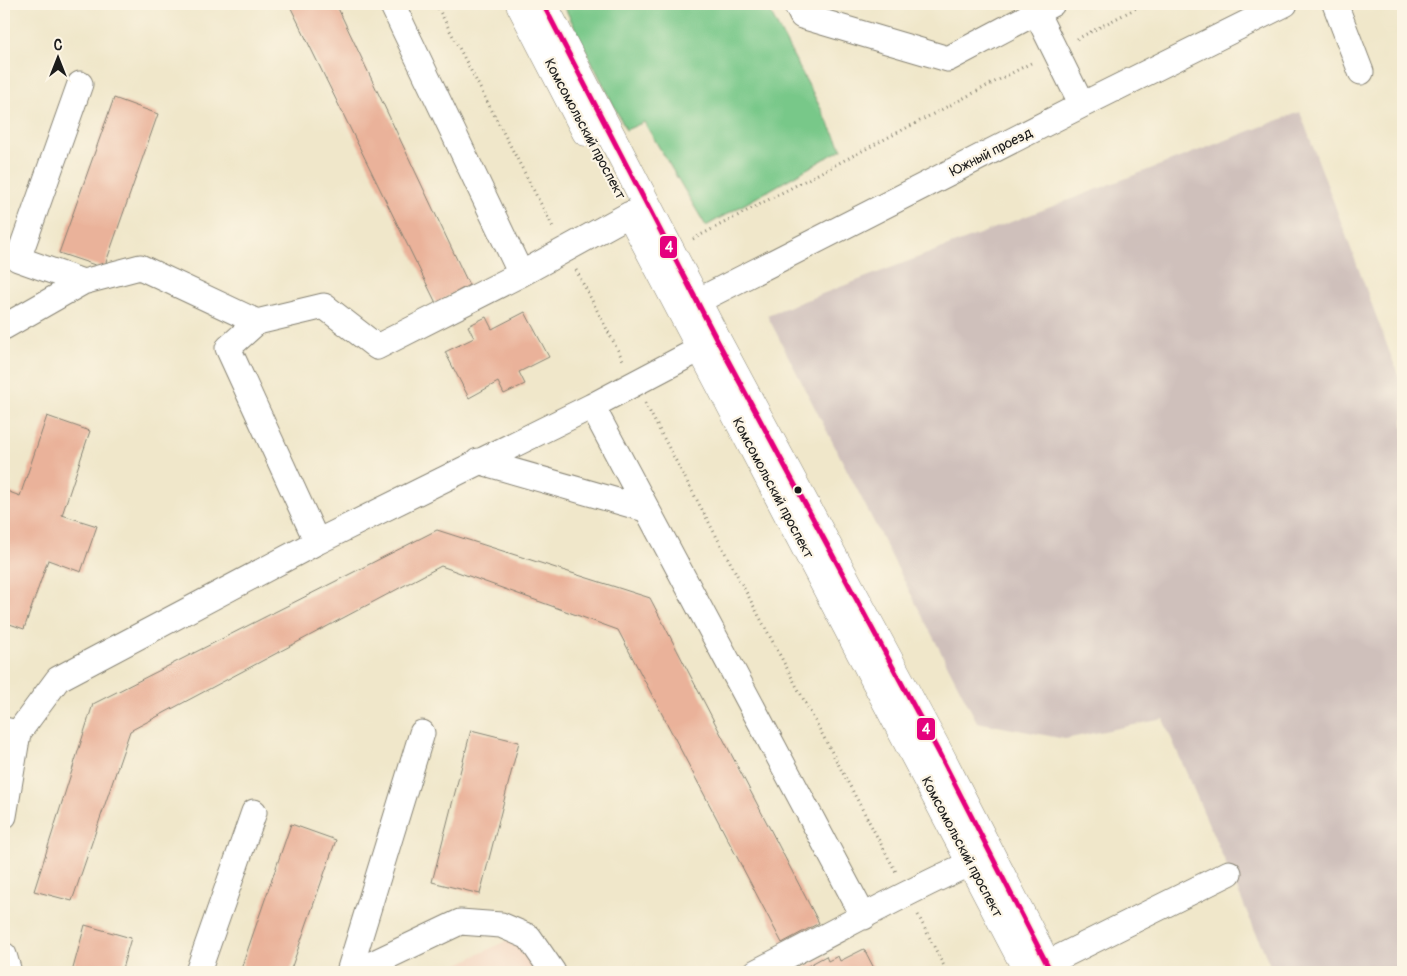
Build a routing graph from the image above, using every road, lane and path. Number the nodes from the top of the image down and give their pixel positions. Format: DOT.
graph roads {
  1 [pos="392,4"];
  2 [pos="436,4"];
  3 [pos="520,4"];
  4 [pos="543,4"];
  5 [pos="796,4"];
  6 [pos="1144,4"];
  7 [pos="1286,4"];
  8 [pos="1335,4"];
  9 [pos="1040,6"];
  10 [pos="1055,50"];
  11 [pos="1361,72"];
  12 [pos="80,84"];
  13 [pos="1082,105"];
  14 [pos="630,214"];
  15 [pos="565,249"];
  16 [pos="670,251"];
  17 [pos="521,274"];
  18 [pos="83,282"];
  19 [pos="689,306"];
  20 [pos="257,322"];
  21 [pos="4,327"];
  22 [pos="708,345"];
  23 [pos="635,384"];
  24 [pos="592,406"];
  25 [pos="478,461"];
  26 [pos="645,509"];
  27 [pos="317,542"];
  28 [pos="11,732"];
  29 [pos="422,733"];
  30 [pos="254,812"];
  31 [pos="4,816"];
  32 [pos="971,863"];
  33 [pos="1229,873"];
  34 [pos="907,892"];
  35 [pos="864,917"];
  36 [pos="4,955"];
  37 [pos="1042,969"];
  38 [pos="9,972"];
  39 [pos="198,972"];
  40 [pos="349,972"];
  41 [pos="354,972"];
  42 [pos="553,972"];
  43 [pos="756,972"];
  44 [pos="947,972"];
  1 -- 17 [label="street"];
  2 -- 15 [label="path"];
  3 -- 14 [label="main road, Комсомольский проспект"];
  4 -- 16 [label="main road, Комсомольский проспект"];
  5 -- 9 [label="street"];
  6 -- 10 [label="path"];
  7 -- 13 [label="street, Южный проезд"];
  8 -- 11 [label="street"];
  9 -- 10 [label="street"];
  10 -- 13 [label="street"];
  10 -- 16 [label="path"];
  12 -- 18 [label="street"];
  13 -- 19 [label="street, Южный проезд"];
  14 -- 15 [label="street"];
  14 -- 19 [label="main road, Комсомольский проспект"];
  15 -- 17 [label="street"];
  15 -- 23 [label="path"];
  16 -- 19 [label="main road, Комсомольский проспект"];
  17 -- 20 [label="street"];
  18 -- 20 [label="street"];
  18 -- 21 [label="street"];
  19 -- 22 [label="main road, Комсомольский проспект"];
  20 -- 27 [label="street"];
  22 -- 23 [label="street"];
  22 -- 32 [label="main road, Комсомольский проспект"];
  22 -- 37 [label="main road, Комсомольский проспект"];
  23 -- 24 [label="street"];
  23 -- 34 [label="path"];
  24 -- 25 [label="street"];
  24 -- 26 [label="street"];
  25 -- 26 [label="street"];
  25 -- 27 [label="street"];
  26 -- 35 [label="street"];
  27 -- 28 [label="street"];
  28 -- 31 [label="street"];
  29 -- 40 [label="street"];
  30 -- 39 [label="street"];
  32 -- 34 [label="street"];
  32 -- 37 [label="main road, Комсомольский проспект"];
  33 -- 37 [label="street"];
  34 -- 35 [label="street"];
  34 -- 44 [label="path"];
  35 -- 43 [label="street"];
  36 -- 38 [label="street"];
  41 -- 42 [label="street"];
}
